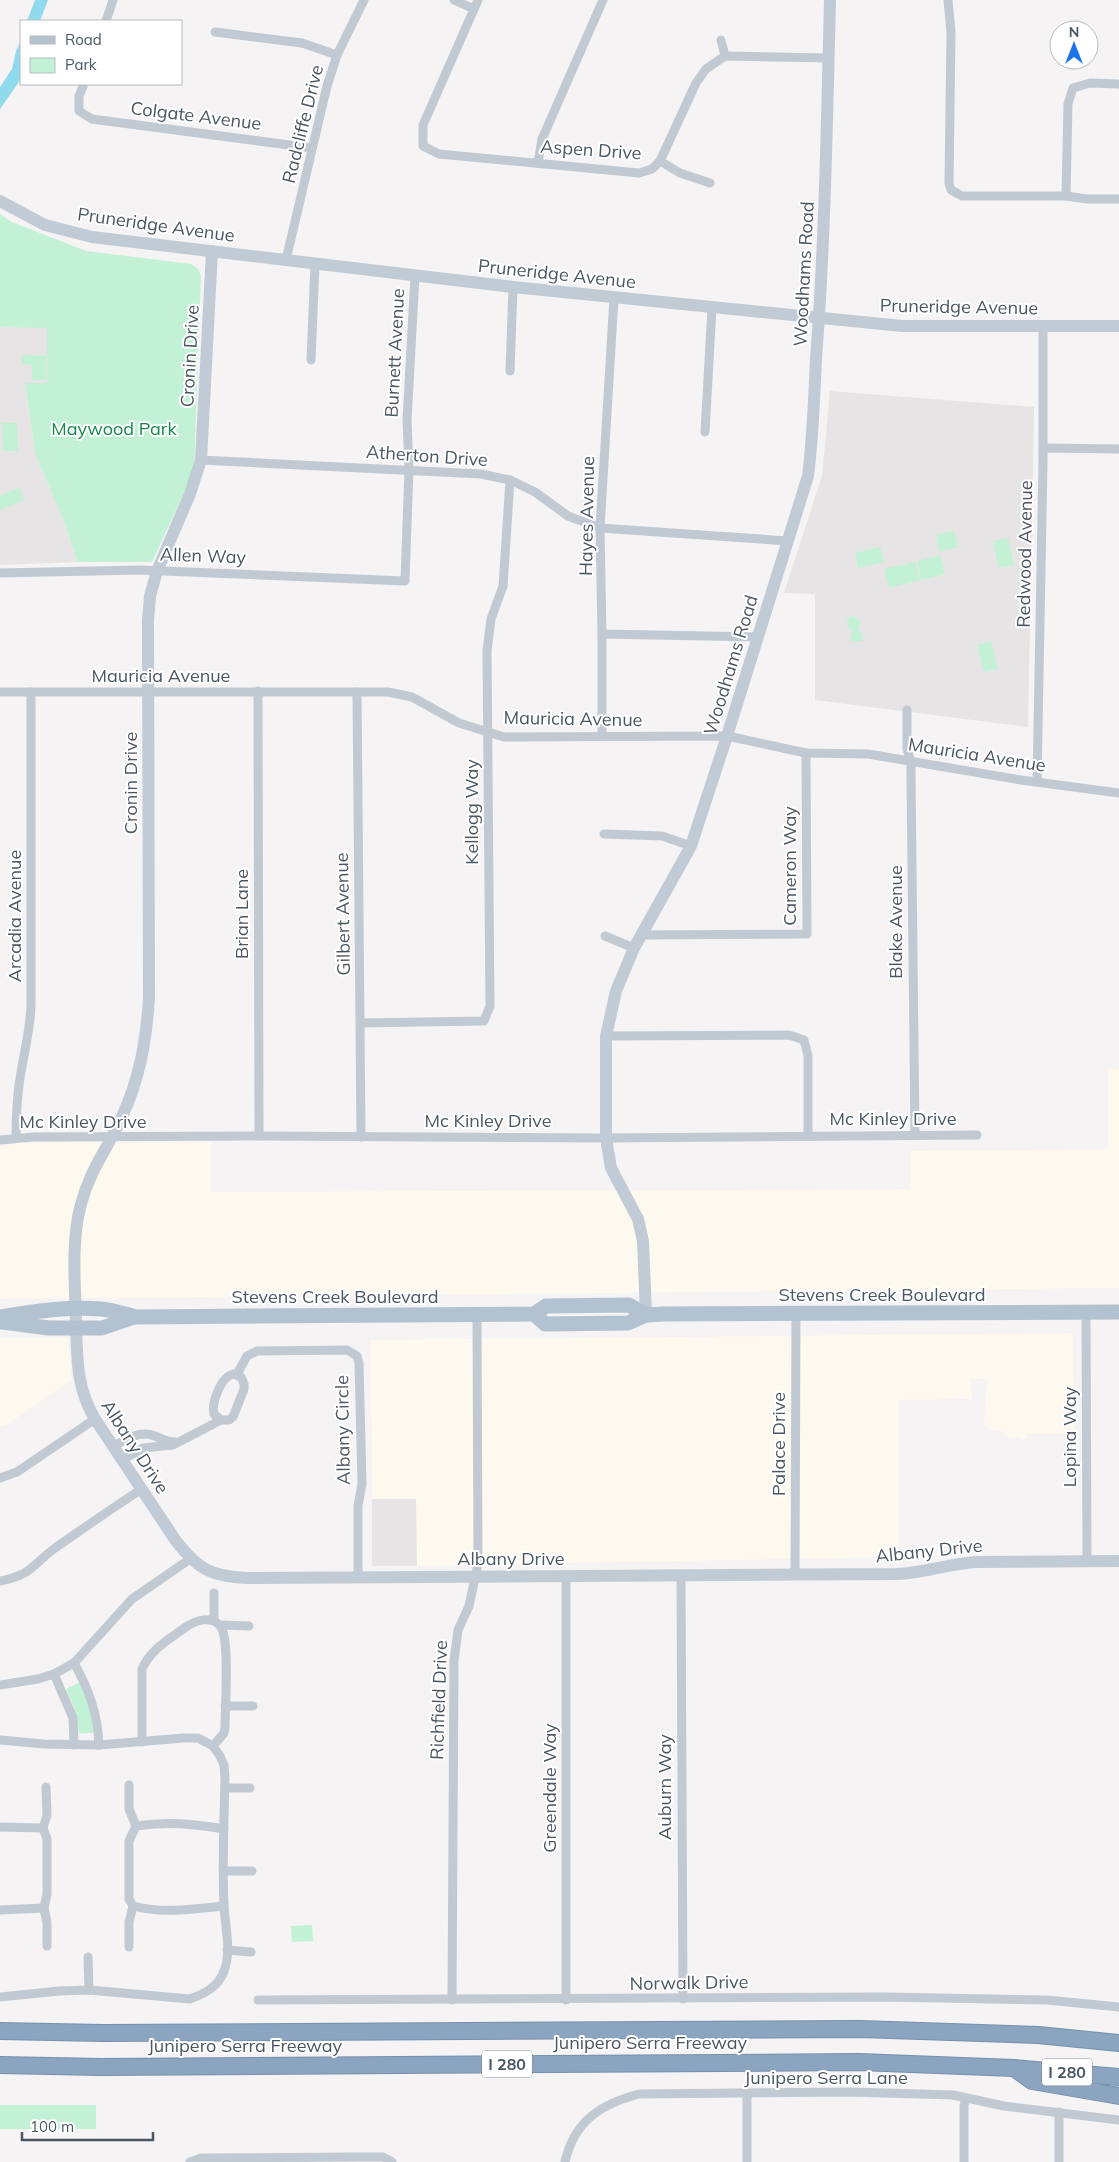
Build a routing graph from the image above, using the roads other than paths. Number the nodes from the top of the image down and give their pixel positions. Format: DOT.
graph roads {
  1 [pos="113,0"];
  2 [pos="364,0"];
  3 [pos="454,0"];
  4 [pos="478,0"];
  5 [pos="604,0"];
  6 [pos="830,0"];
  7 [pos="948,0"];
  8 [pos="474,9"];
  9 [pos="106,20"];
  10 [pos="215,32"];
  11 [pos="721,40"];
  12 [pos="338,55"];
  13 [pos="725,56"];
  14 [pos="829,58"];
  15 [pos="1119,84"];
  16 [pos="84,85"];
  17 [pos="312,148"];
  18 [pos="660,161"];
  19 [pos="538,163"];
  20 [pos="710,184"];
  21 [pos="1066,196"];
  22 [pos="1119,199"];
  23 [pos="0,201"];
  24 [pos="212,251"];
  25 [pos="286,260"];
  26 [pos="315,264"];
  27 [pos="415,276"];
  28 [pos="513,287"];
  29 [pos="614,298"];
  30 [pos="712,308"];
  31 [pos="820,318"];
  32 [pos="1043,326"];
  33 [pos="1119,326"];
  34 [pos="311,360"];
  35 [pos="510,371"];
  36 [pos="704,432"];
  37 [pos="1043,448"];
  38 [pos="1119,449"];
  39 [pos="201,460"];
  40 [pos="409,469"];
  41 [pos="510,480"];
  42 [pos="600,528"];
  43 [pos="788,541"];
  44 [pos="157,571"];
  45 [pos="0,573"];
  46 [pos="405,582"];
  47 [pos="602,634"];
  48 [pos="758,637"];
  49 [pos="258,691"];
  50 [pos="0,692"];
  51 [pos="31,692"];
  52 [pos="148,692"];
  53 [pos="357,692"];
  54 [pos="907,710"];
  55 [pos="488,732"];
  56 [pos="602,736"];
  57 [pos="728,736"];
  58 [pos="806,753"];
  59 [pos="911,762"];
  60 [pos="1037,782"];
  61 [pos="1119,793"];
  62 [pos="604,834"];
  63 [pos="691,846"];
  64 [pos="640,935"];
  65 [pos="605,936"];
  66 [pos="634,948"];
  67 [pos="361,1023"];
  68 [pos="606,1036"];
  69 [pos="914,1135"];
  70 [pos="977,1135"];
  71 [pos="260,1136"];
  72 [pos="808,1136"];
  73 [pos="361,1137"];
  74 [pos="16,1138"];
  75 [pos="112,1138"];
  76 [pos="606,1138"];
  77 [pos="0,1140"];
  78 [pos="76,1309"];
  79 [pos="1086,1312"];
  80 [pos="1119,1312"];
  81 [pos="478,1314"];
  82 [pos="796,1314"];
  83 [pos="646,1315"];
  84 [pos="0,1316"];
  85 [pos="136,1317"];
  86 [pos="0,1322"];
  87 [pos="76,1328"];
  88 [pos="237,1374"];
  89 [pos="95,1420"];
  90 [pos="220,1420"];
  91 [pos="156,1436"];
  92 [pos="178,1442"];
  93 [pos="156,1446"];
  94 [pos="113,1448"];
  95 [pos="122,1460"];
  96 [pos="0,1478"];
  97 [pos="142,1489"];
  98 [pos="190,1559"];
  99 [pos="1087,1561"];
  100 [pos="1119,1561"];
  101 [pos="795,1575"];
  102 [pos="566,1576"];
  103 [pos="681,1576"];
  104 [pos="358,1577"];
  105 [pos="475,1577"];
  106 [pos="0,1581"];
  107 [pos="214,1593"];
  108 [pos="217,1623"];
  109 [pos="249,1626"];
  110 [pos="74,1663"];
  111 [pos="54,1674"];
  112 [pos="0,1685"];
  113 [pos="225,1706"];
  114 [pos="254,1706"];
  115 [pos="0,1740"];
  116 [pos="142,1742"];
  117 [pos="74,1745"];
  118 [pos="99,1745"];
  119 [pos="213,1746"];
  120 [pos="129,1785"];
  121 [pos="46,1787"];
  122 [pos="225,1788"];
  123 [pos="250,1788"];
  124 [pos="136,1826"];
  125 [pos="0,1827"];
  126 [pos="43,1828"];
  127 [pos="224,1829"];
  128 [pos="224,1871"];
  129 [pos="252,1871"];
  130 [pos="133,1906"];
  131 [pos="224,1906"];
  132 [pos="44,1908"];
  133 [pos="0,1910"];
  134 [pos="47,1946"];
  135 [pos="129,1947"];
  136 [pos="227,1950"];
  137 [pos="251,1952"];
  138 [pos="88,1957"];
  139 [pos="89,1990"];
  140 [pos="0,1997"];
  141 [pos="683,1999"];
  142 [pos="258,2000"];
  143 [pos="452,2000"];
  144 [pos="566,2000"];
  145 [pos="1119,2007"];
  146 [pos="0,2031"];
  147 [pos="1119,2043"];
  148 [pos="0,2065"];
  149 [pos="1014,2068"];
  150 [pos="1119,2077"];
  151 [pos="747,2094"];
  152 [pos="1119,2096"];
  153 [pos="966,2098"];
  154 [pos="1059,2112"];
  155 [pos="1119,2120"];
  156 [pos="190,2162"];
  157 [pos="392,2162"];
  158 [pos="565,2162"];
  159 [pos="747,2162"];
  160 [pos="964,2162"];
  161 [pos="1059,2162"];
  1 -- 9 [label="street"];
  2 -- 12 [label="street, Radcliffe Drive"];
  3 -- 8 [label="street"];
  4 -- 8 [label="street"];
  5 -- 19 [label="street"];
  6 -- 14 [label="street, Woodhams Road"];
  7 -- 21 [label="street"];
  8 -- 19 [label="street, Aspen Drive"];
  10 -- 12 [label="street"];
  11 -- 13 [label="street"];
  12 -- 17 [label="street, Radcliffe Drive"];
  13 -- 14 [label="street"];
  13 -- 18 [label="street, Aspen Drive"];
  14 -- 31 [label="street, Woodhams Road"];
  15 -- 21 [label="street"];
  16 -- 17 [label="street, Colgate Avenue"];
  17 -- 25 [label="street, Radcliffe Drive"];
  18 -- 19 [label="street, Aspen Drive"];
  18 -- 20 [label="street"];
  21 -- 22 [label="street"];
  23 -- 24 [label="street, Pruneridge Avenue"];
  24 -- 25 [label="street, Pruneridge Avenue"];
  24 -- 39 [label="street, Cronin Drive"];
  25 -- 26 [label="street, Pruneridge Avenue"];
  26 -- 27 [label="street, Pruneridge Avenue"];
  26 -- 34 [label="street"];
  27 -- 28 [label="street, Pruneridge Avenue"];
  27 -- 40 [label="street, Burnett Avenue"];
  28 -- 29 [label="street, Pruneridge Avenue"];
  28 -- 35 [label="street"];
  29 -- 30 [label="street, Pruneridge Avenue"];
  29 -- 42 [label="street, Hayes Avenue"];
  30 -- 31 [label="street, Pruneridge Avenue"];
  30 -- 36 [label="street"];
  31 -- 32 [label="street, Pruneridge Avenue"];
  31 -- 43 [label="street, Woodhams Road"];
  32 -- 33 [label="street, Pruneridge Avenue"];
  32 -- 37 [label="street, Redwood Avenue"];
  37 -- 38 [label="street"];
  37 -- 60 [label="street, Redwood Avenue"];
  39 -- 40 [label="street, Atherton Drive"];
  39 -- 44 [label="street, Cronin Drive"];
  40 -- 41 [label="street, Atherton Drive"];
  40 -- 46 [label="street, Burnett Avenue"];
  41 -- 42 [label="street, Atherton Drive"];
  41 -- 55 [label="street, Kellogg Way"];
  42 -- 43 [label="street, Atherton Drive"];
  42 -- 47 [label="street, Hayes Avenue"];
  43 -- 48 [label="street, Woodhams Road"];
  44 -- 45 [label="street, Allen Way"];
  44 -- 46 [label="street, Allen Way"];
  44 -- 52 [label="street, Cronin Drive"];
  47 -- 48 [label="street"];
  47 -- 56 [label="street, Hayes Avenue"];
  48 -- 57 [label="street, Woodhams Road"];
  49 -- 52 [label="street, Mauricia Avenue"];
  49 -- 53 [label="street, Mauricia Avenue"];
  49 -- 71 [label="street, Brian Lane"];
  50 -- 51 [label="street, Mauricia Avenue"];
  51 -- 52 [label="street, Mauricia Avenue"];
  51 -- 74 [label="street, Arcadia Avenue"];
  52 -- 75 [label="street, Cronin Drive"];
  53 -- 55 [label="street, Mauricia Avenue"];
  53 -- 67 [label="street, Gilbert Avenue"];
  54 -- 59 [label="street, Blake Avenue"];
  55 -- 56 [label="street, Mauricia Avenue"];
  55 -- 67 [label="street, Kellogg Way"];
  56 -- 57 [label="street, Mauricia Avenue"];
  57 -- 58 [label="street, Mauricia Avenue"];
  57 -- 63 [label="street, Woodhams Road"];
  58 -- 59 [label="street, Mauricia Avenue"];
  58 -- 64 [label="street, Cameron Way"];
  59 -- 60 [label="street, Mauricia Avenue"];
  59 -- 69 [label="street, Blake Avenue"];
  60 -- 61 [label="street, Mauricia Avenue"];
  62 -- 63 [label="street"];
  63 -- 64 [label="street, Woodhams Road"];
  64 -- 66 [label="street, Woodhams Road"];
  65 -- 66 [label="street"];
  66 -- 68 [label="street, Woodhams Road"];
  67 -- 73 [label="street, Gilbert Avenue"];
  68 -- 72 [label="street"];
  68 -- 76 [label="street, Woodhams Road"];
  69 -- 70 [label="street, Mc Kinley Drive"];
  69 -- 72 [label="street, Mc Kinley Drive"];
  71 -- 73 [label="street, Mc Kinley Drive"];
  71 -- 75 [label="street, Mc Kinley Drive"];
  72 -- 76 [label="street, Mc Kinley Drive"];
  73 -- 76 [label="street, Mc Kinley Drive"];
  74 -- 75 [label="street, Mc Kinley Drive"];
  74 -- 77 [label="street, Mc Kinley Drive"];
  75 -- 78 [label="street, Cronin Drive"];
  76 -- 83 [label="street, Woodhams Road"];
  78 -- 84 [label="main road, Stevens Creek Boulevard"];
  78 -- 85 [label="main road, Stevens Creek Boulevard"];
  78 -- 87 [label="street, Albany Drive"];
  79 -- 80 [label="main road, Stevens Creek Boulevard"];
  79 -- 82 [label="main road, Stevens Creek Boulevard"];
  79 -- 99 [label="street, Lopina Way"];
  81 -- 83 [label="main road, Stevens Creek Boulevard"];
  81 -- 85 [label="main road, Stevens Creek Boulevard"];
  81 -- 105 [label="street, Richfield Drive"];
  82 -- 83 [label="main road, Stevens Creek Boulevard"];
  82 -- 101 [label="street, Palace Drive"];
  85 -- 87 [label="main road, Stevens Creek Boulevard"];
  86 -- 87 [label="main road, Stevens Creek Boulevard"];
  87 -- 89 [label="street, Albany Drive"];
  88 -- 90 [label="street, Albany Circle"];
  88 -- 90 [label="street"];
  88 -- 104 [label="street, Albany Circle"];
  89 -- 94 [label="street, Albany Drive"];
  89 -- 96 [label="street"];
  90 -- 92 [label="street"];
  91 -- 92 [label="street"];
  91 -- 93 [label="street"];
  91 -- 94 [label="street"];
  92 -- 93 [label="street"];
  93 -- 95 [label="street"];
  94 -- 95 [label="street, Albany Drive"];
  95 -- 97 [label="street, Albany Drive"];
  97 -- 98 [label="street, Albany Drive"];
  97 -- 106 [label="street"];
  98 -- 104 [label="street, Albany Drive"];
  98 -- 110 [label="street"];
  99 -- 100 [label="street, Albany Drive"];
  99 -- 101 [label="street, Albany Drive"];
  101 -- 103 [label="street, Albany Drive"];
  102 -- 103 [label="street, Albany Drive"];
  102 -- 105 [label="street, Albany Drive"];
  102 -- 144 [label="street, Greendale Way"];
  103 -- 141 [label="street, Auburn Way"];
  104 -- 105 [label="street, Albany Drive"];
  105 -- 143 [label="street, Richfield Drive"];
  107 -- 108 [label="street"];
  108 -- 109 [label="street"];
  108 -- 113 [label="street"];
  108 -- 116 [label="street"];
  110 -- 111 [label="street"];
  110 -- 118 [label="street"];
  111 -- 112 [label="street"];
  111 -- 117 [label="street"];
  113 -- 114 [label="street"];
  113 -- 119 [label="street"];
  115 -- 117 [label="street"];
  116 -- 118 [label="street"];
  116 -- 119 [label="street"];
  117 -- 118 [label="street"];
  119 -- 122 [label="street"];
  120 -- 124 [label="street"];
  121 -- 126 [label="street"];
  122 -- 123 [label="street"];
  122 -- 127 [label="street"];
  124 -- 127 [label="street"];
  124 -- 130 [label="street"];
  125 -- 126 [label="street"];
  126 -- 132 [label="street"];
  127 -- 128 [label="street"];
  128 -- 129 [label="street"];
  128 -- 131 [label="street"];
  130 -- 131 [label="street"];
  130 -- 135 [label="street"];
  131 -- 136 [label="street"];
  132 -- 133 [label="street"];
  132 -- 134 [label="street"];
  136 -- 137 [label="street"];
  136 -- 139 [label="street"];
  138 -- 139 [label="street"];
  139 -- 140 [label="street"];
  141 -- 144 [label="street, Norwalk Drive"];
  141 -- 145 [label="street, Norwalk Drive"];
  142 -- 143 [label="street, Norwalk Drive"];
  143 -- 144 [label="street, Norwalk Drive"];
  146 -- 147 [label="highway, Junipero Serra Freeway / I 280"];
  148 -- 149 [label="highway, Junipero Serra Freeway / I 280"];
  149 -- 150 [label="highway, Junipero Serra Freeway / I 280"];
  149 -- 152 [label="highway"];
  151 -- 153 [label="street, Junipero Serra Lane"];
  151 -- 158 [label="street, Junipero Serra Lane"];
  151 -- 159 [label="street"];
  153 -- 154 [label="street, Junipero Serra Lane"];
  153 -- 160 [label="street"];
  154 -- 155 [label="street, Junipero Serra Lane"];
  154 -- 161 [label="street"];
  156 -- 157 [label="street"];
}
